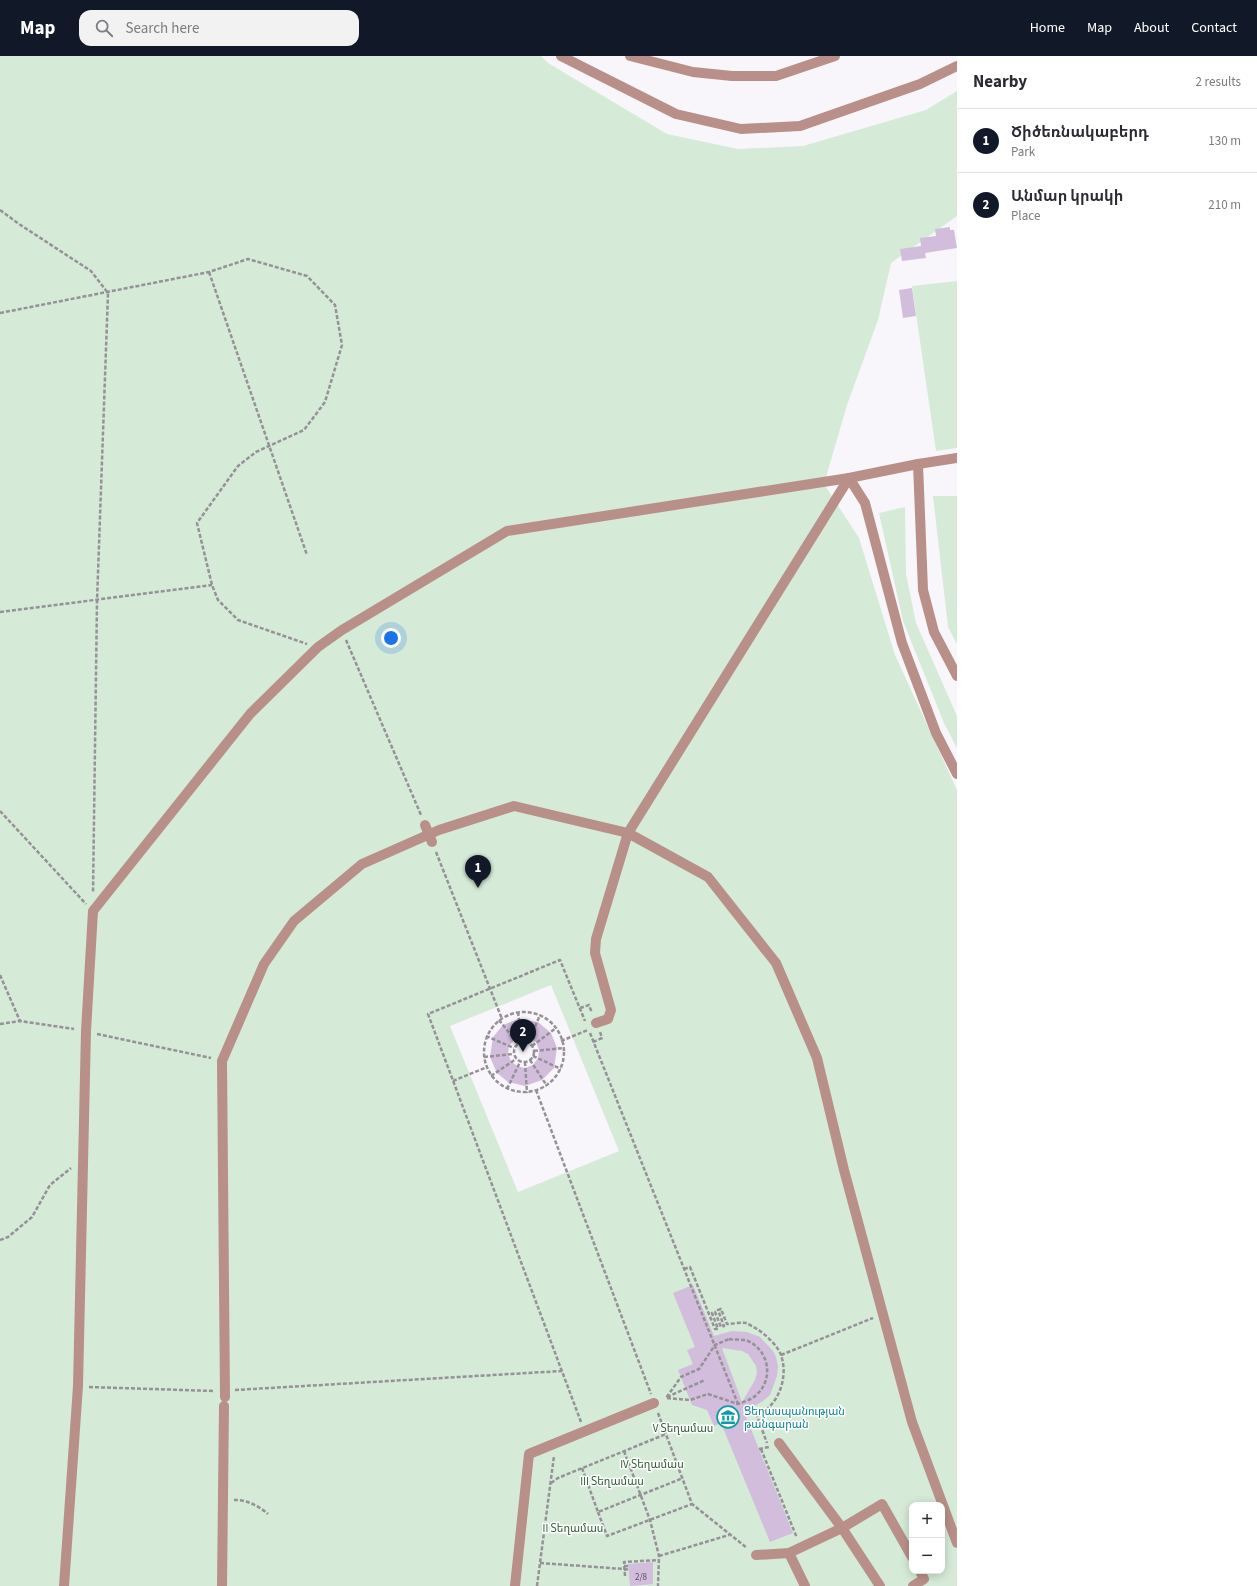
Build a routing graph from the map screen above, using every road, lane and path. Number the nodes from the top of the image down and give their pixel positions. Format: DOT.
graph roads {
  1 [pos="561,56"];
  2 [pos="630,56"];
  3 [pos="835,56"];
  4 [pos="957,66"];
  5 [pos="0,210"];
  6 [pos="209,272"];
  7 [pos="108,293"];
  8 [pos="0,313"];
  9 [pos="269,445"];
  10 [pos="957,458"];
  11 [pos="918,464"];
  12 [pos="849,478"];
  13 [pos="307,555"];
  14 [pos="212,585"];
  15 [pos="97,601"];
  16 [pos="0,612"];
  17 [pos="344,634"];
  18 [pos="318,647"];
  19 [pos="957,676"];
  20 [pos="957,774"];
  21 [pos="0,811"];
  22 [pos="628,833"];
  23 [pos="428,834"];
  24 [pos="93,911"];
  25 [pos="0,975"];
  26 [pos="490,989"];
  27 [pos="518,1012"];
  28 [pos="540,1015"];
  29 [pos="501,1020"];
  30 [pos="20,1021"];
  31 [pos="0,1024"];
  32 [pos="592,1026"];
  33 [pos="556,1028"];
  34 [pos="86,1031"];
  35 [pos="486,1036"];
  36 [pos="561,1041"];
  37 [pos="522,1042"];
  38 [pos="528,1043"];
  39 [pos="518,1044"];
  40 [pos="532,1046"];
  41 [pos="514,1048"];
  42 [pos="564,1048"];
  43 [pos="534,1051"];
  44 [pos="513,1054"];
  45 [pos="533,1056"];
  46 [pos="484,1057"];
  47 [pos="516,1058"];
  48 [pos="530,1060"];
  49 [pos="222,1061"];
  50 [pos="520,1062"];
  51 [pos="525,1062"];
  52 [pos="487,1067"];
  53 [pos="561,1069"];
  54 [pos="491,1076"];
  55 [pos="453,1081"];
  56 [pos="547,1086"];
  57 [pos="507,1090"];
  58 [pos="536,1090"];
  59 [pos="527,1093"];
  60 [pos="82,1158"];
  61 [pos="0,1240"];
  62 [pos="684,1269"];
  63 [pos="883,1314"];
  64 [pos="714,1345"];
  65 [pos="781,1355"];
  66 [pos="562,1371"];
  67 [pos="705,1380"];
  68 [pos="78,1386"];
  69 [pos="225,1398"];
  70 [pos="666,1398"];
  71 [pos="654,1403"];
  72 [pos="738,1404"];
  73 [pos="580,1420"];
  74 [pos="666,1434"];
  75 [pos="778,1443"];
  76 [pos="768,1447"];
  77 [pos="759,1449"];
  78 [pos="624,1451"];
  79 [pos="554,1456"];
  80 [pos="582,1468"];
  81 [pos="683,1478"];
  82 [pos="550,1483"];
  83 [pos="641,1495"];
  84 [pos="223,1502"];
  85 [pos="692,1504"];
  86 [pos="598,1512"];
  87 [pos="268,1514"];
  88 [pos="650,1520"];
  89 [pos="842,1528"];
  90 [pos="730,1535"];
  91 [pos="791,1541"];
  92 [pos="738,1542"];
  93 [pos="957,1543"];
  94 [pos="909,1552"];
  95 [pos="789,1553"];
  96 [pos="756,1555"];
  97 [pos="659,1558"];
  98 [pos="540,1563"];
  99 [pos="624,1568"];
  100 [pos="628,1568"];
  101 [pos="922,1574"];
  102 [pos="624,1576"];
  103 [pos="64,1586"];
  104 [pos="222,1586"];
  105 [pos="515,1586"];
  106 [pos="537,1586"];
  107 [pos="658,1586"];
  108 [pos="805,1586"];
  109 [pos="880,1586"];
  110 [pos="914,1586"];
  1 -- 4 [label="street"];
  2 -- 3 [label="street"];
  5 -- 7 [label="path"];
  6 -- 7 [label="path"];
  6 -- 9 [label="path"];
  6 -- 9 [label="path"];
  7 -- 8 [label="path"];
  7 -- 15 [label="path"];
  9 -- 13 [label="path"];
  9 -- 14 [label="path"];
  10 -- 11 [label="street"];
  11 -- 12 [label="street"];
  11 -- 19 [label="street"];
  12 -- 17 [label="street"];
  12 -- 20 [label="street"];
  12 -- 22 [label="street"];
  14 -- 15 [label="path"];
  14 -- 18 [label="path"];
  15 -- 16 [label="path"];
  15 -- 24 [label="path"];
  17 -- 18 [label="street"];
  17 -- 23 [label="path"];
  18 -- 24 [label="street"];
  21 -- 24 [label="path"];
  22 -- 23 [label="street"];
  22 -- 32 [label="street"];
  22 -- 63 [label="street"];
  23 -- 26 [label="path"];
  23 -- 49 [label="street"];
  24 -- 34 [label="street"];
  25 -- 30 [label="path"];
  26 -- 29 [label="path"];
  26 -- 32 [label="path"];
  26 -- 55 [label="path"];
  27 -- 28 [label="path"];
  27 -- 29 [label="path"];
  27 -- 37 [label="path"];
  28 -- 33 [label="path"];
  28 -- 38 [label="path"];
  29 -- 35 [label="path"];
  29 -- 39 [label="path"];
  30 -- 31 [label="path"];
  30 -- 34 [label="path"];
  32 -- 36 [label="path"];
  32 -- 62 [label="path"];
  33 -- 36 [label="path"];
  33 -- 40 [label="path"];
  34 -- 49 [label="path"];
  34 -- 60 [label="street"];
  35 -- 41 [label="path"];
  35 -- 46 [label="path"];
  36 -- 42 [label="path"];
  37 -- 38 [label="path"];
  37 -- 39 [label="path"];
  38 -- 40 [label="path"];
  39 -- 41 [label="path"];
  40 -- 43 [label="path"];
  41 -- 44 [label="path"];
  42 -- 43 [label="path"];
  42 -- 53 [label="path"];
  43 -- 45 [label="path"];
  44 -- 46 [label="path"];
  44 -- 47 [label="path"];
  45 -- 48 [label="path"];
  45 -- 53 [label="path"];
  46 -- 52 [label="path"];
  47 -- 50 [label="path"];
  47 -- 54 [label="path"];
  48 -- 51 [label="path"];
  48 -- 56 [label="path"];
  49 -- 69 [label="street"];
  50 -- 51 [label="path"];
  50 -- 57 [label="path"];
  51 -- 59 [label="path"];
  52 -- 54 [label="path"];
  52 -- 55 [label="path"];
  53 -- 56 [label="path"];
  54 -- 57 [label="path"];
  55 -- 66 [label="path"];
  56 -- 58 [label="path"];
  57 -- 59 [label="path"];
  58 -- 59 [label="path"];
  58 -- 71 [label="path"];
  60 -- 61 [label="path"];
  60 -- 68 [label="street"];
  62 -- 64 [label="path"];
  62 -- 65 [label="path"];
  63 -- 65 [label="path"];
  63 -- 93 [label="street"];
  64 -- 70 [label="path"];
  64 -- 72 [label="path"];
  64 -- 72 [label="path"];
  65 -- 76 [label="path"];
  66 -- 69 [label="path"];
  66 -- 73 [label="path"];
  67 -- 70 [label="path"];
  68 -- 69 [label="path"];
  68 -- 103 [label="street"];
  69 -- 84 [label="street"];
  70 -- 71 [label="path"];
  70 -- 72 [label="path"];
  71 -- 74 [label="path"];
  71 -- 105 [label="street"];
  74 -- 78 [label="path"];
  74 -- 81 [label="path"];
  75 -- 89 [label="street"];
  77 -- 91 [label="path"];
  78 -- 80 [label="path"];
  78 -- 83 [label="path"];
  79 -- 82 [label="path"];
  80 -- 82 [label="path"];
  80 -- 86 [label="path"];
  81 -- 83 [label="path"];
  81 -- 85 [label="path"];
  82 -- 98 [label="path"];
  83 -- 86 [label="path"];
  83 -- 88 [label="path"];
  84 -- 87 [label="path"];
  84 -- 104 [label="street"];
  85 -- 88 [label="path"];
  85 -- 90 [label="path"];
  86 -- 88 [label="path"];
  88 -- 97 [label="path"];
  89 -- 94 [label="street"];
  89 -- 95 [label="street"];
  89 -- 109 [label="street"];
  90 -- 92 [label="path"];
  90 -- 97 [label="path"];
  95 -- 96 [label="street"];
  95 -- 108 [label="street"];
  97 -- 99 [label="path"];
  97 -- 107 [label="path"];
  98 -- 99 [label="path"];
  98 -- 106 [label="path"];
  99 -- 100 [label="path"];
  99 -- 102 [label="path"];
  101 -- 110 [label="street"];
}
